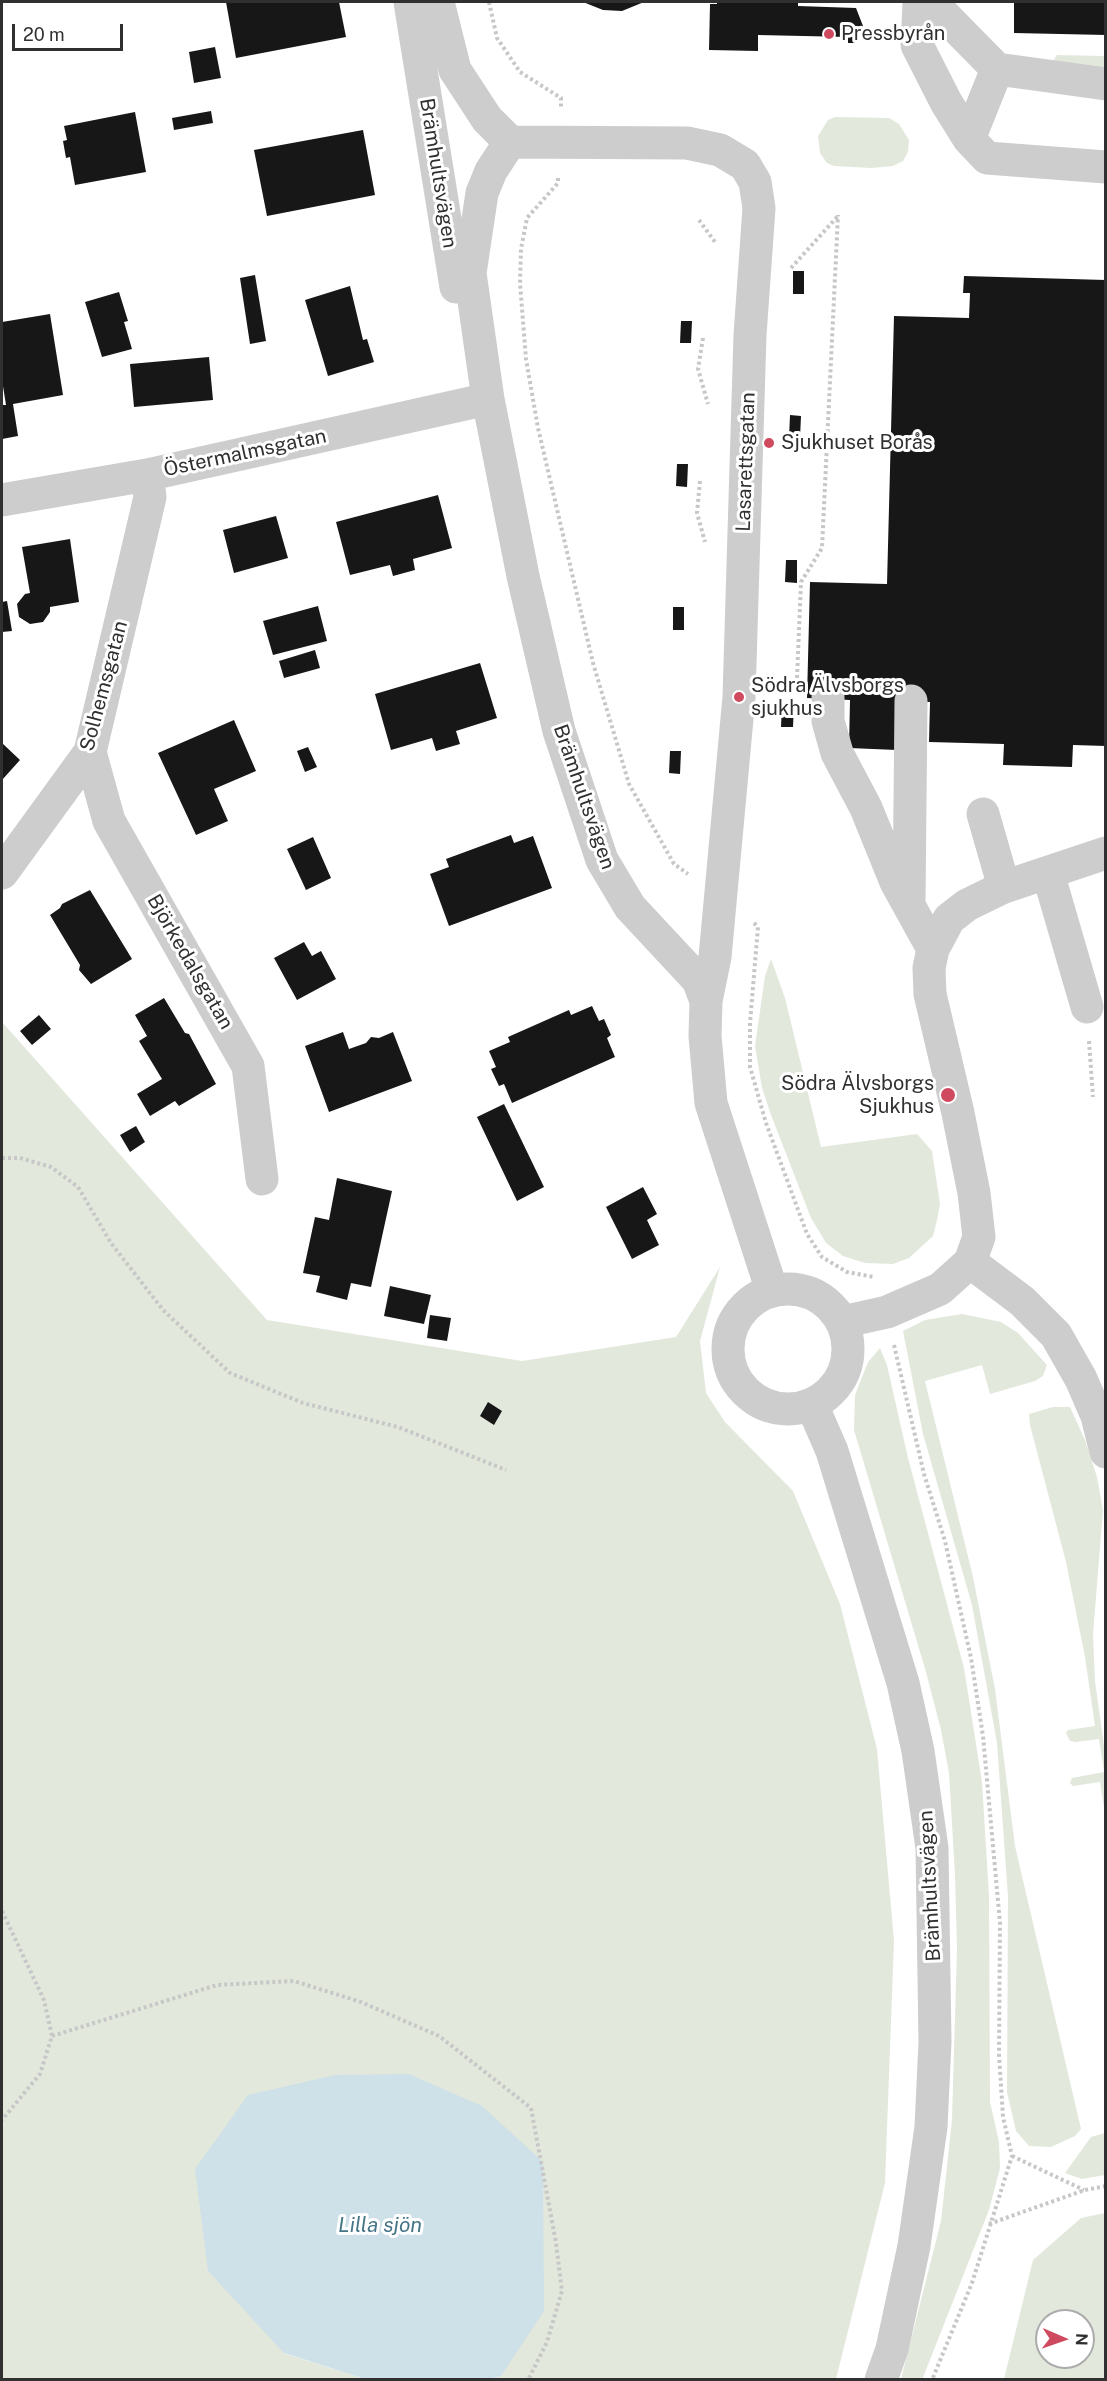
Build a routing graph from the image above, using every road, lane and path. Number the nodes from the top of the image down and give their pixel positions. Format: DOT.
graph roads {
  1 [pos="410,2"];
  2 [pos="438,2"];
  3 [pos="919,2"];
  4 [pos="931,2"];
  5 [pos="997,69"];
  6 [pos="1106,84"];
  7 [pos="969,139"];
  8 [pos="510,142"];
  9 [pos="1106,167"];
  10 [pos="699,220"];
  11 [pos="715,242"];
  12 [pos="788,271"];
  13 [pos="703,338"];
  14 [pos="478,339"];
  15 [pos="488,399"];
  16 [pos="708,404"];
  17 [pos="147,475"];
  18 [pos="700,481"];
  19 [pos="2,500"];
  20 [pos="705,542"];
  21 [pos="796,687"];
  22 [pos="828,697"];
  23 [pos="911,701"];
  24 [pos="90,752"];
  25 [pos="983,814"];
  26 [pos="1106,852"];
  27 [pos="2,873"];
  28 [pos="1048,873"];
  29 [pos="1004,887"];
  30 [pos="908,904"];
  31 [pos="933,949"];
  32 [pos="706,1001"];
  33 [pos="1088,1007"];
  34 [pos="1093,1097"];
  35 [pos="2,1158"];
  36 [pos="262,1179"];
  37 [pos="970,1262"];
  38 [pos="772,1291"];
  39 [pos="842,1322"];
  40 [pos="812,1405"];
  41 [pos="1106,1452"];
  42 [pos="506,1470"];
  43 [pos="983,1736"];
  44 [pos="2,1911"];
  45 [pos="52,2036"];
  46 [pos="2,2120"];
  47 [pos="1012,2156"];
  48 [pos="1106,2186"];
  49 [pos="1085,2190"];
  50 [pos="988,2225"];
  51 [pos="528,2379"];
  52 [pos="881,2379"];
  53 [pos="932,2379"];
  1 -- 14 [label="street, Brämhultsvägen"];
  2 -- 8 [label="street, Brämhultsvägen"];
  3 -- 7 [label="street"];
  4 -- 5 [label="street"];
  5 -- 6 [label="street"];
  5 -- 7 [label="street"];
  7 -- 9 [label="street"];
  8 -- 14 [label="street, Brämhultsvägen"];
  8 -- 32 [label="street, Lasarettsgatan"];
  10 -- 11 [label="path"];
  12 -- 21 [label="path"];
  13 -- 16 [label="path"];
  14 -- 15 [label="street, Brämhultsvägen"];
  15 -- 17 [label="street, Östermalmsgatan"];
  15 -- 32 [label="street, Brämhultsvägen"];
  17 -- 19 [label="street, Östermalmsgatan"];
  17 -- 24 [label="street, Solhemsgatan"];
  18 -- 20 [label="path"];
  22 -- 30 [label="street"];
  23 -- 30 [label="street"];
  24 -- 27 [label="street, Solhemsgatan"];
  24 -- 36 [label="street, Björkedalsgatan"];
  25 -- 29 [label="street"];
  26 -- 28 [label="street"];
  28 -- 29 [label="street"];
  28 -- 33 [label="street"];
  29 -- 31 [label="street"];
  30 -- 31 [label="street"];
  31 -- 37 [label="street"];
  32 -- 38 [label="street, Brämhultsvägen"];
  33 -- 34 [label="path"];
  35 -- 42 [label="path"];
  37 -- 39 [label="street"];
  37 -- 41 [label="street"];
  38 -- 39 [label="street"];
  38 -- 40 [label="street"];
  39 -- 40 [label="street"];
  40 -- 52 [label="street, Brämhultsvägen"];
  43 -- 47 [label="path"];
  44 -- 45 [label="path"];
  45 -- 46 [label="path"];
  45 -- 51 [label="path"];
  47 -- 49 [label="path"];
  47 -- 50 [label="path"];
  48 -- 49 [label="path"];
  49 -- 50 [label="path"];
  50 -- 53 [label="path"];
}
